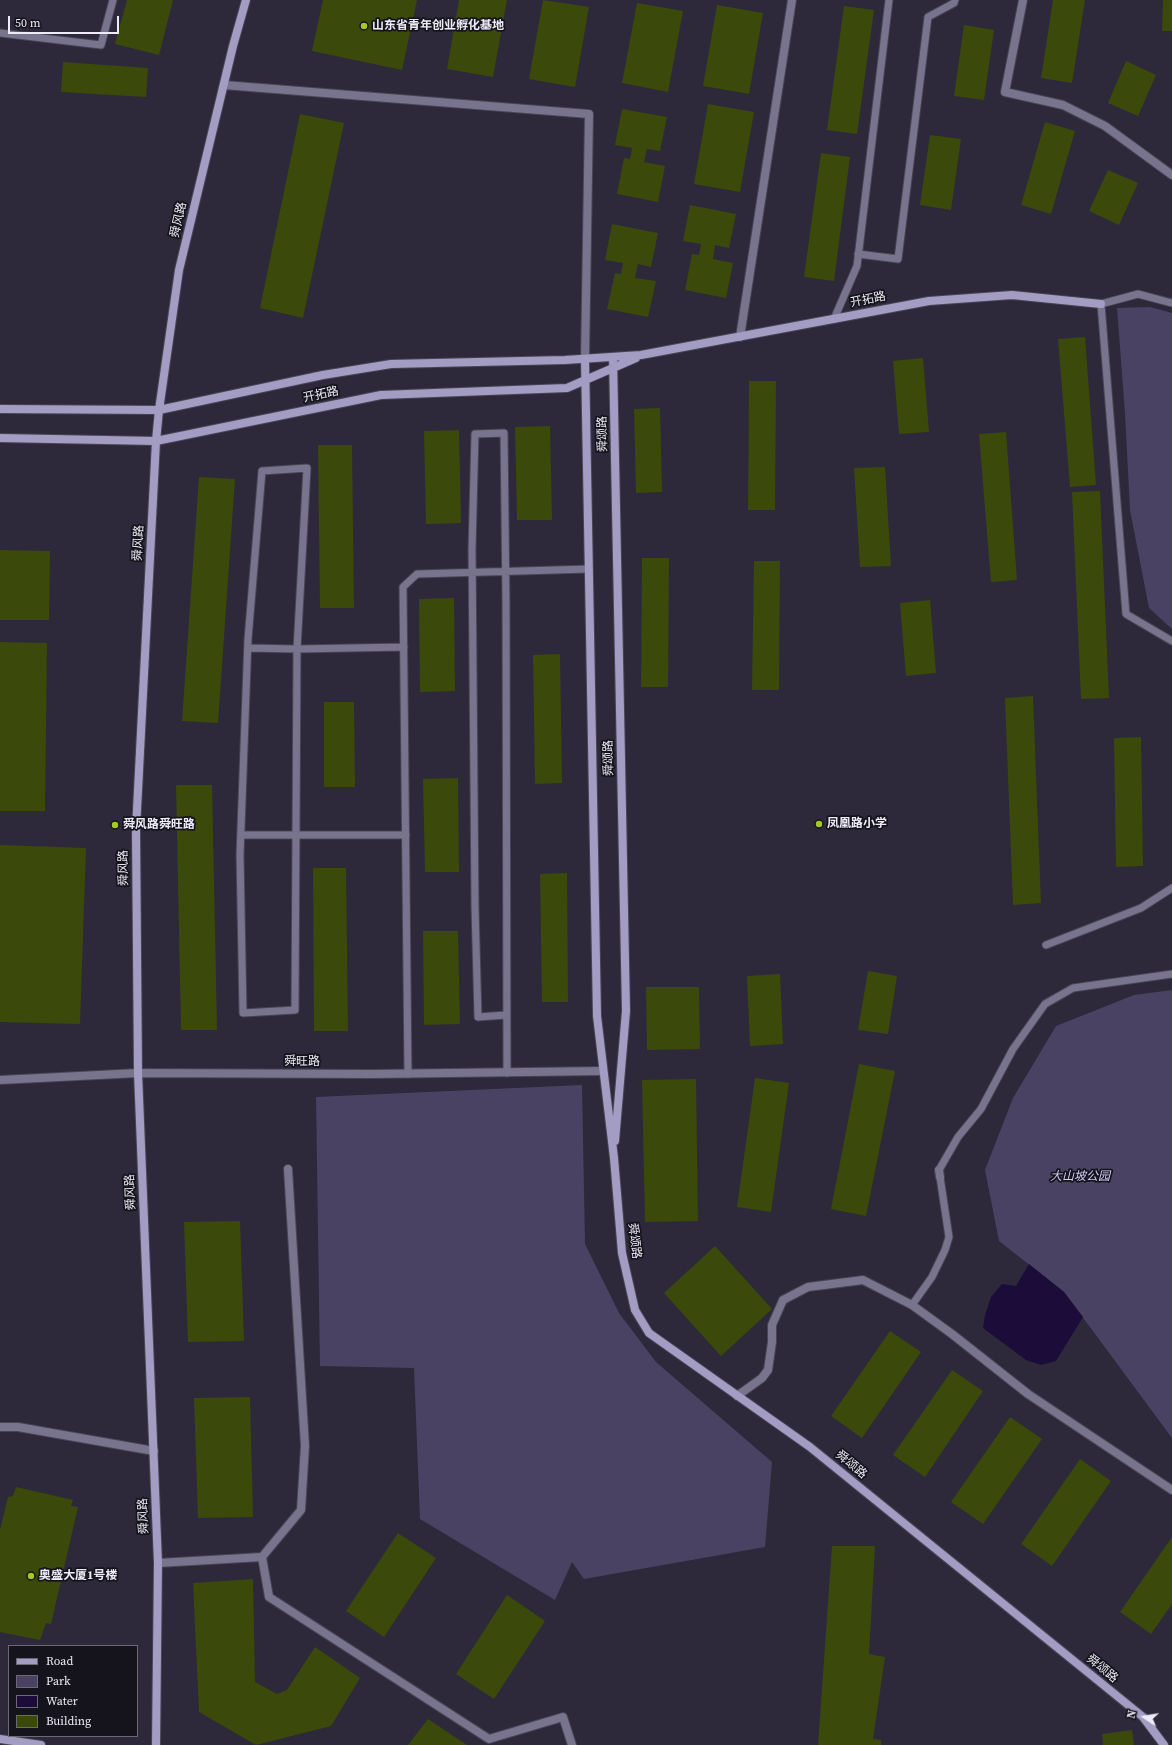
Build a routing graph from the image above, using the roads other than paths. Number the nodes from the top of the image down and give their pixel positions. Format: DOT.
graph roads {
  1 [pos="113,0"];
  2 [pos="246,0"];
  3 [pos="792,0"];
  4 [pos="890,0"];
  5 [pos="955,0"];
  6 [pos="1023,0"];
  7 [pos="0,33"];
  8 [pos="224,85"];
  9 [pos="1172,175"];
  10 [pos="858,254"];
  11 [pos="1172,303"];
  12 [pos="1101,304"];
  13 [pos="834,319"];
  14 [pos="740,337"];
  15 [pos="641,355"];
  16 [pos="614,357"];
  17 [pos="585,359"];
  18 [pos="614,367"];
  19 [pos="586,380"];
  20 [pos="0,409"];
  21 [pos="160,410"];
  22 [pos="0,438"];
  23 [pos="156,441"];
  24 [pos="589,569"];
  25 [pos="506,571"];
  26 [pos="472,572"];
  27 [pos="1172,641"];
  28 [pos="404,647"];
  29 [pos="248,648"];
  30 [pos="297,649"];
  31 [pos="241,835"];
  32 [pos="296,835"];
  33 [pos="406,835"];
  34 [pos="1172,888"];
  35 [pos="1046,946"];
  36 [pos="1172,974"];
  37 [pos="506,1016"];
  38 [pos="603,1072"];
  39 [pos="138,1073"];
  40 [pos="507,1073"];
  41 [pos="408,1074"];
  42 [pos="0,1080"];
  43 [pos="614,1158"];
  44 [pos="288,1169"];
  45 [pos="912,1305"];
  46 [pos="737,1396"];
  47 [pos="0,1427"];
  48 [pos="154,1450"];
  49 [pos="1172,1490"];
  50 [pos="262,1557"];
  51 [pos="158,1563"];
  52 [pos="0,1739"];
  53 [pos="41,1745"];
  54 [pos="156,1745"];
  55 [pos="572,1745"];
  56 [pos="1164,1745"];
  1 -- 7 [label="lane"];
  2 -- 8 [label="street, 舜风路"];
  3 -- 14 [label="street"];
  4 -- 10 [label="lane"];
  5 -- 10 [label="lane"];
  6 -- 9 [label="street"];
  8 -- 17 [label="street"];
  8 -- 21 [label="street, 舜风路"];
  10 -- 13 [label="lane"];
  11 -- 12 [label="lane"];
  12 -- 13 [label="street, 开拓路"];
  12 -- 27 [label="lane"];
  13 -- 14 [label="street, 开拓路"];
  14 -- 15 [label="street, 开拓路"];
  15 -- 16 [label="street, 开拓路"];
  15 -- 18 [label="street, 开拓路"];
  16 -- 17 [label="street, 开拓路"];
  16 -- 18 [label="street, 舜颂路"];
  17 -- 19 [label="street, 舜颂路"];
  17 -- 21 [label="street, 开拓路"];
  18 -- 19 [label="street, 开拓路"];
  18 -- 43 [label="street, 舜颂路"];
  19 -- 23 [label="street, 开拓路"];
  19 -- 24 [label="street, 舜颂路"];
  20 -- 21 [label="street, 开拓路"];
  21 -- 23 [label="street, 舜风路"];
  22 -- 23 [label="street, 开拓路"];
  23 -- 39 [label="street, 舜风路"];
  24 -- 25 [label="lane"];
  24 -- 38 [label="street, 舜颂路"];
  25 -- 26 [label="lane"];
  25 -- 26 [label="lane"];
  25 -- 37 [label="lane"];
  26 -- 28 [label="lane"];
  26 -- 37 [label="lane"];
  28 -- 30 [label="lane"];
  28 -- 33 [label="lane"];
  29 -- 30 [label="lane"];
  29 -- 30 [label="lane"];
  29 -- 31 [label="lane"];
  30 -- 32 [label="lane"];
  31 -- 32 [label="lane"];
  31 -- 32 [label="lane"];
  32 -- 33 [label="lane"];
  33 -- 41 [label="lane"];
  34 -- 35 [label="lane"];
  36 -- 45 [label="lane"];
  37 -- 40 [label="lane"];
  38 -- 40 [label="street, 舜旺路"];
  38 -- 43 [label="street, 舜颂路"];
  39 -- 41 [label="street, 舜旺路"];
  39 -- 42 [label="street, 舜旺路"];
  39 -- 48 [label="street, 舜风路"];
  40 -- 41 [label="street, 舜旺路"];
  43 -- 46 [label="street, 舜颂路"];
  44 -- 50 [label="street"];
  45 -- 46 [label="street"];
  45 -- 49 [label="street"];
  46 -- 56 [label="street, 舜颂路"];
  47 -- 48 [label="street"];
  48 -- 51 [label="street, 舜风路"];
  50 -- 51 [label="street"];
  50 -- 55 [label="street"];
  51 -- 54 [label="street, 舜风路"];
  52 -- 53 [label="street"];
}
